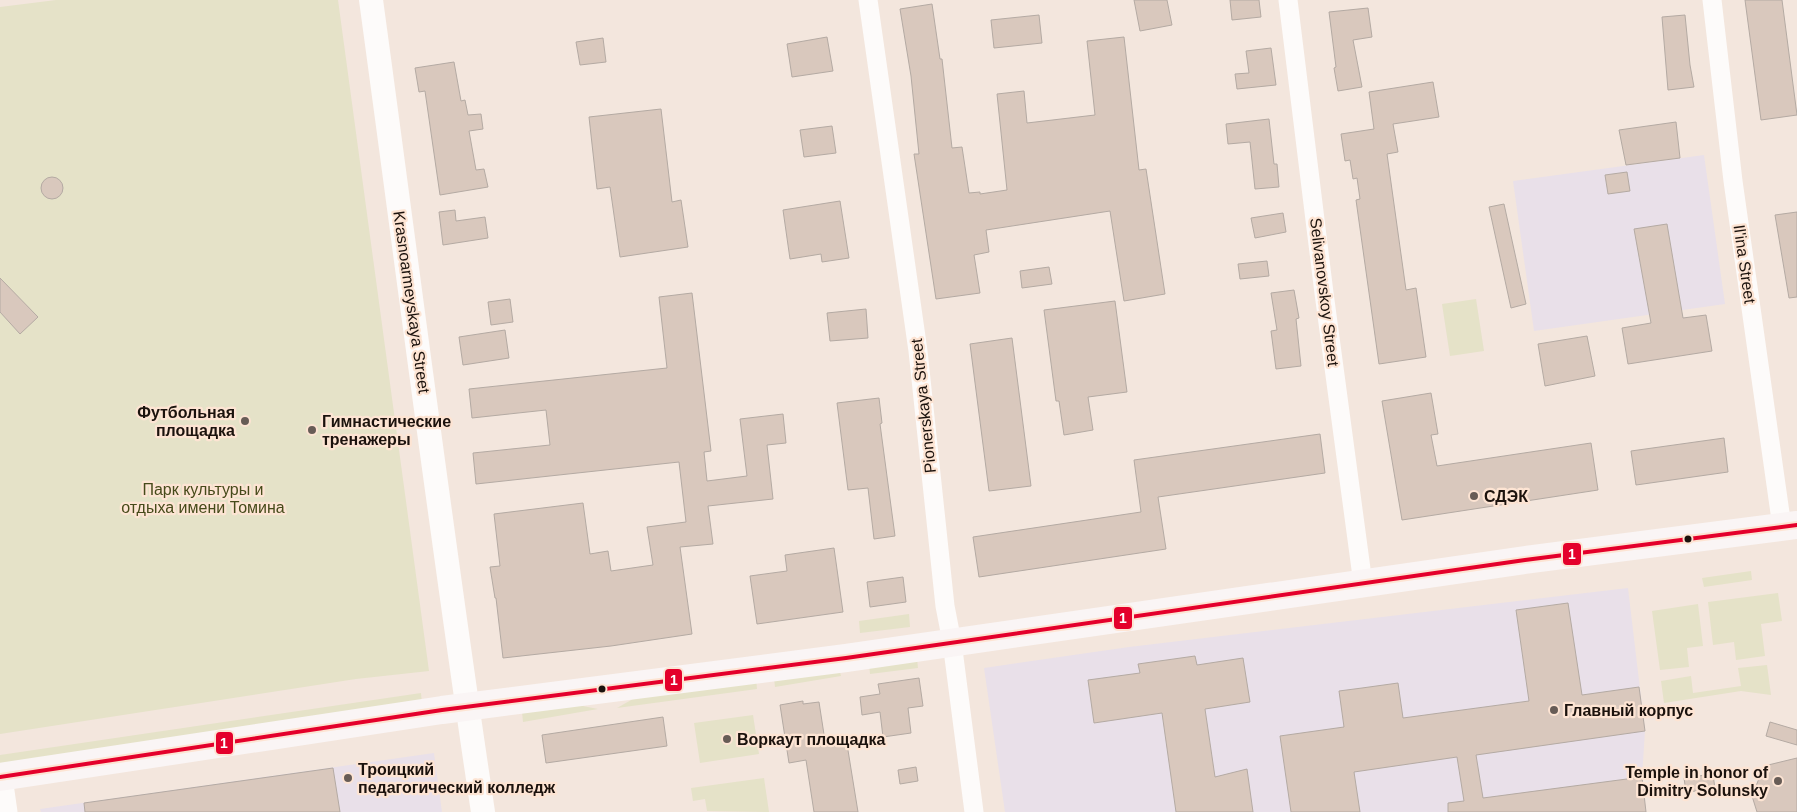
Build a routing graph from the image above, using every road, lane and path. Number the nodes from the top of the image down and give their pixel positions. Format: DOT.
graph roads {
  1 [pos="371,0"];
  2 [pos="868,0"];
  3 [pos="1288,0"];
  4 [pos="1712,0"];
  5 [pos="1789,526"];
  6 [pos="1363,584"];
  7 [pos="952,642"];
  8 [pos="468,707"];
  9 [pos="1,777"];
  10 [pos="8,812"];
  11 [pos="483,812"];
  12 [pos="974,812"];
  1 -- 8 [label="street, Krasnoarmeyskaya Street"];
  2 -- 7 [label="street, Pionerskaya Street"];
  3 -- 6 [label="street, Selivanovskoy Street"];
  4 -- 5 [label="street, Il'ina Street"];
  5 -- 6 [label="main road"];
  6 -- 7 [label="main road"];
  7 -- 8 [label="main road"];
  7 -- 12 [label="street, Pionerskaya Street"];
  8 -- 9 [label="main road"];
  8 -- 11 [label="street, Krasnoarmeyskaya Street"];
  9 -- 10 [label="street"];
}
